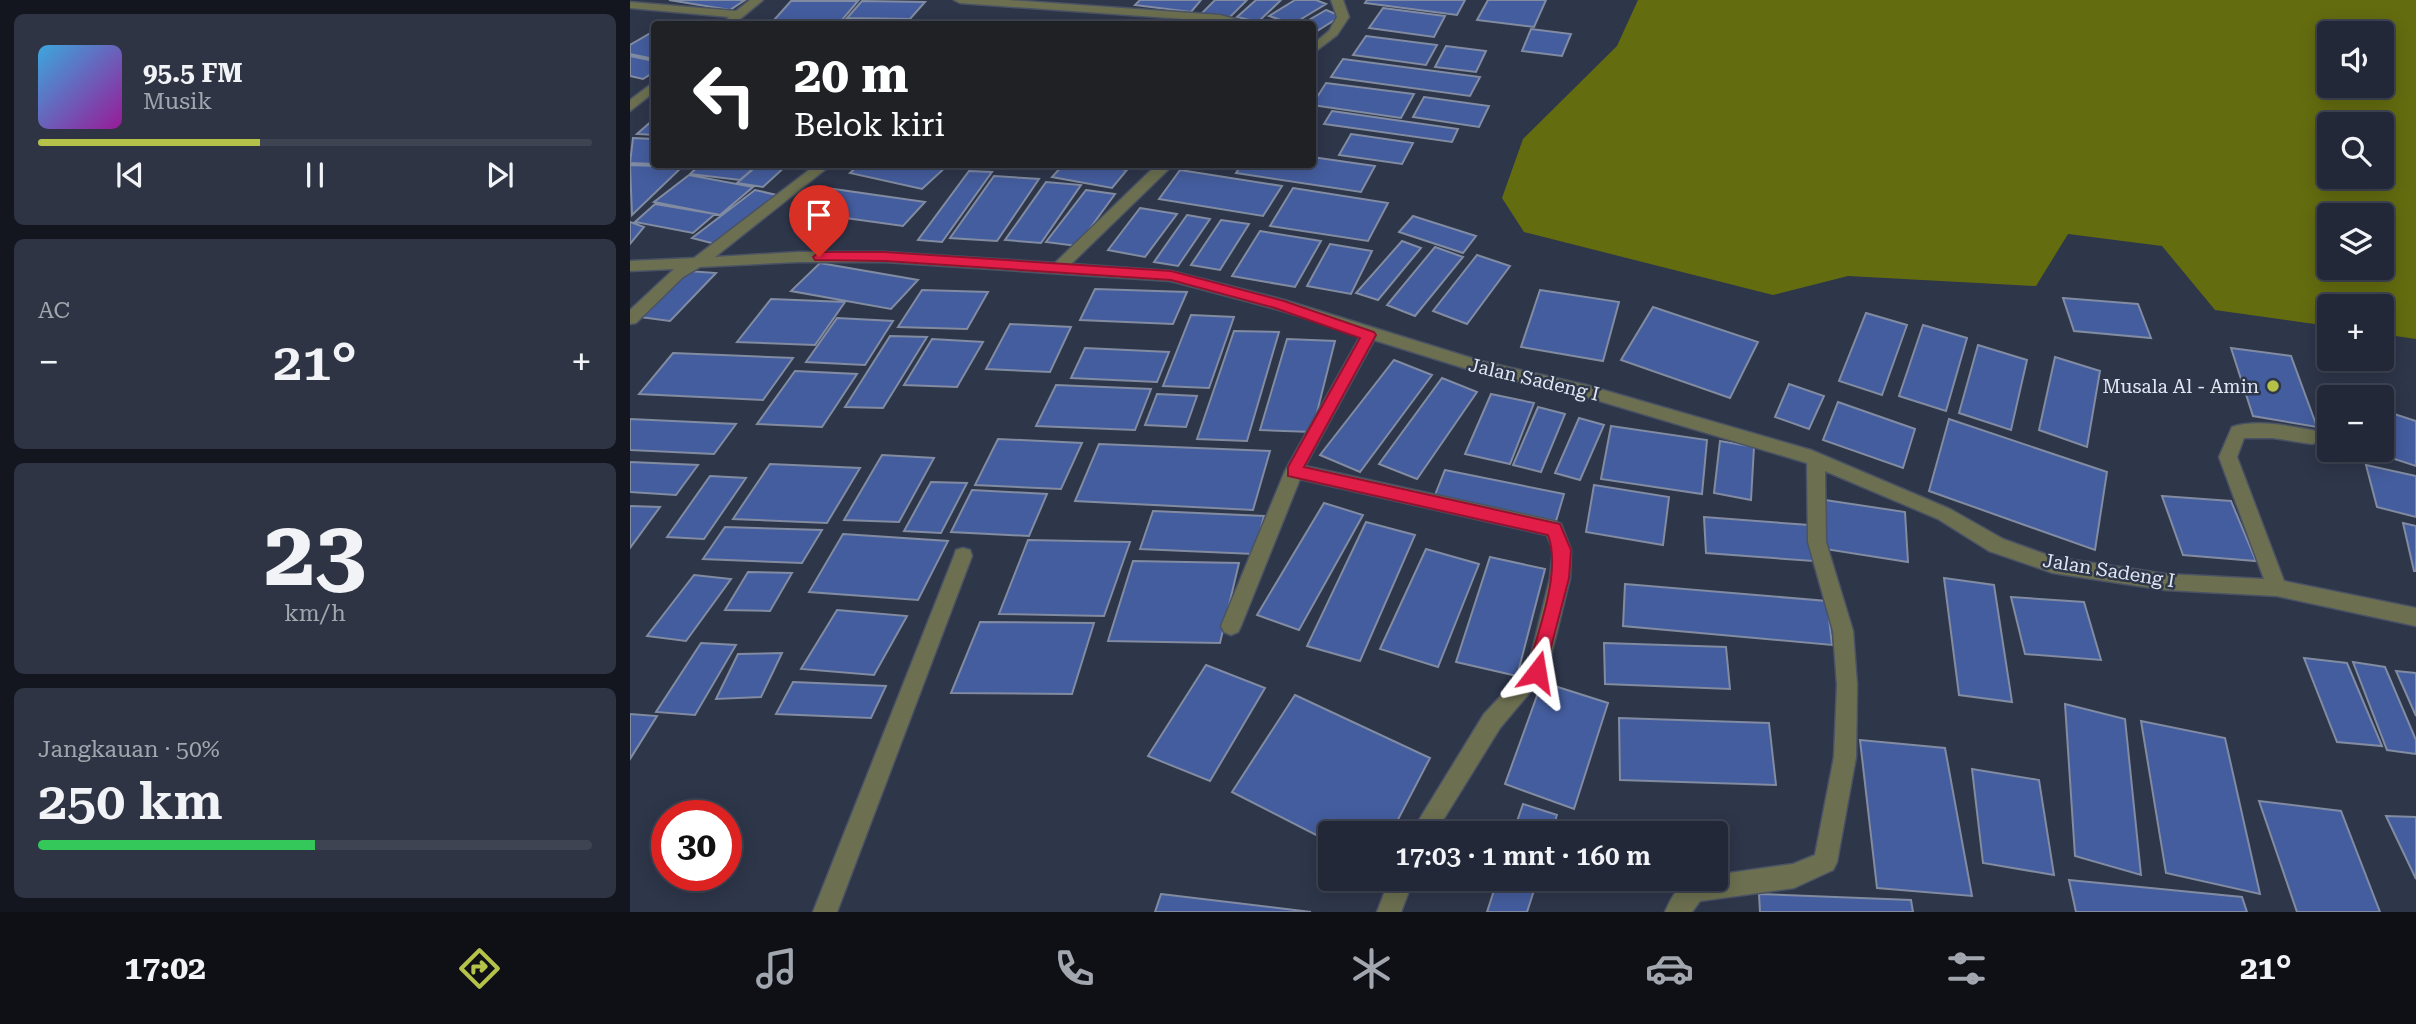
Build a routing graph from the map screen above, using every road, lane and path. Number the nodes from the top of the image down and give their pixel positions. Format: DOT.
graph roads {
  1 [pos="757,0"];
  2 [pos="960,0"];
  3 [pos="1337,0"];
  4 [pos="630,5"];
  5 [pos="738,15"];
  6 [pos="731,21"];
  7 [pos="1230,21"];
  8 [pos="1317,40"];
  9 [pos="651,89"];
  10 [pos="630,107"];
  11 [pos="821,168"];
  12 [pos="1163,168"];
  13 [pos="701,260"];
  14 [pos="630,267"];
  15 [pos="1060,267"];
  16 [pos="630,319"];
  17 [pos="1369,335"];
  18 [pos="2312,437"];
  19 [pos="1816,459"];
  20 [pos="1294,471"];
  21 [pos="963,556"];
  22 [pos="2277,587"];
  23 [pos="2416,617"];
  24 [pos="1231,626"];
  25 [pos="1430,821"];
  26 [pos="1397,891"];
  27 [pos="825,912"];
  28 [pos="1389,912"];
  29 [pos="1676,912"];
  1 -- 5 [label="street"];
  2 -- 7 [label="street"];
  3 -- 8 [label="street"];
  4 -- 5 [label="street"];
  5 -- 6 [label="street"];
  9 -- 10 [label="street"];
  11 -- 13 [label="street"];
  12 -- 15 [label="street"];
  13 -- 14 [label="street, Jalan Sadeng I"];
  13 -- 15 [label="street, Jalan Sadeng I"];
  13 -- 16 [label="street"];
  15 -- 17 [label="street, Jalan Sadeng I"];
  17 -- 19 [label="street, Jalan Sadeng I"];
  17 -- 20 [label="street"];
  18 -- 22 [label="street"];
  19 -- 22 [label="street, Jalan Sadeng I"];
  19 -- 29 [label="street"];
  20 -- 24 [label="street"];
  20 -- 25 [label="street"];
  21 -- 27 [label="street"];
  22 -- 23 [label="street, Jalan Sadeng I"];
  26 -- 28 [label="street"];
}
